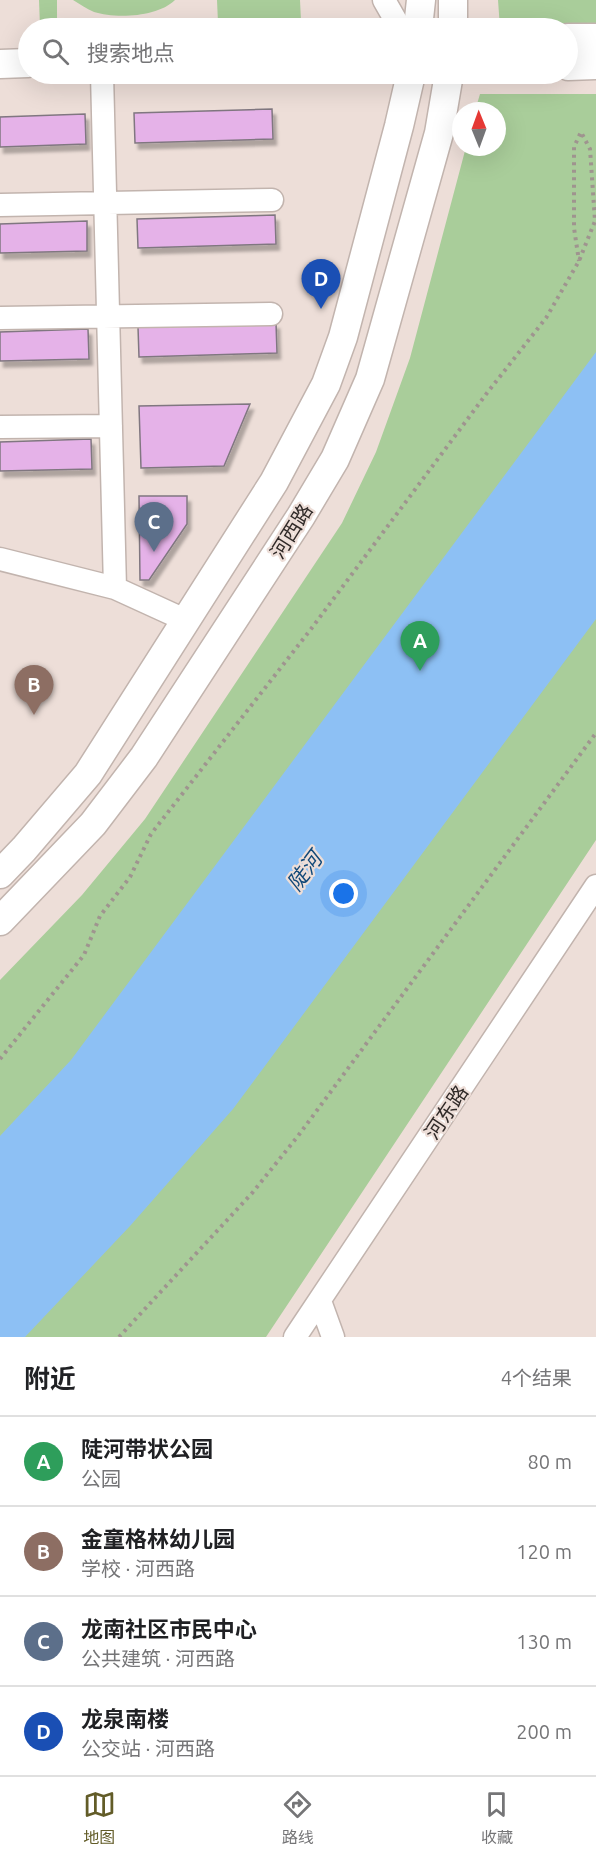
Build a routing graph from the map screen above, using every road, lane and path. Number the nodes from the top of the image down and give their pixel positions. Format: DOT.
graph roads {
  1 [pos="384,0"];
  2 [pos="421,0"];
  3 [pos="453,0"];
  4 [pos="394,18"];
  5 [pos="419,18"];
  6 [pos="453,18"];
  7 [pos="578,38"];
  8 [pos="596,38"];
  9 [pos="18,63"];
  10 [pos="0,64"];
  11 [pos="578,66"];
  12 [pos="596,66"];
  13 [pos="102,84"];
  14 [pos="409,84"];
  15 [pos="447,84"];
  16 [pos="272,200"];
  17 [pos="105,203"];
  18 [pos="0,205"];
  19 [pos="579,261"];
  20 [pos="271,314"];
  21 [pos="108,316"];
  22 [pos="0,318"];
  23 [pos="111,426"];
  24 [pos="0,427"];
  25 [pos="0,560"];
  26 [pos="115,588"];
  27 [pos="185,620"];
  28 [pos="596,733"];
  29 [pos="12,849"];
  30 [pos="0,874"];
  31 [pos="596,886"];
  32 [pos="0,921"];
  33 [pos="0,1059"];
  34 [pos="320,1301"];
  35 [pos="119,1337"];
  36 [pos="295,1337"];
  37 [pos="333,1337"];
  1 -- 4 [label="street"];
  2 -- 5 [label="main road"];
  3 -- 6 [label="main road"];
  7 -- 8 [label="main road"];
  9 -- 10 [label="main road"];
  11 -- 12 [label="main road"];
  13 -- 17 [label="street"];
  14 -- 27 [label="main road, 河西路"];
  15 -- 32 [label="main road, 河西路"];
  16 -- 17 [label="street"];
  17 -- 18 [label="street"];
  17 -- 21 [label="street"];
  19 -- 19 [label="path"];
  19 -- 33 [label="path"];
  20 -- 21 [label="street"];
  21 -- 22 [label="street"];
  21 -- 23 [label="street"];
  23 -- 24 [label="street"];
  23 -- 26 [label="street"];
  25 -- 26 [label="street"];
  26 -- 27 [label="street"];
  27 -- 29 [label="main road, 河西路"];
  28 -- 35 [label="path"];
  29 -- 30 [label="main road, 河西路"];
  31 -- 34 [label="street, 河东路"];
  34 -- 36 [label="street, 河东路"];
  34 -- 37 [label="street"];
}
